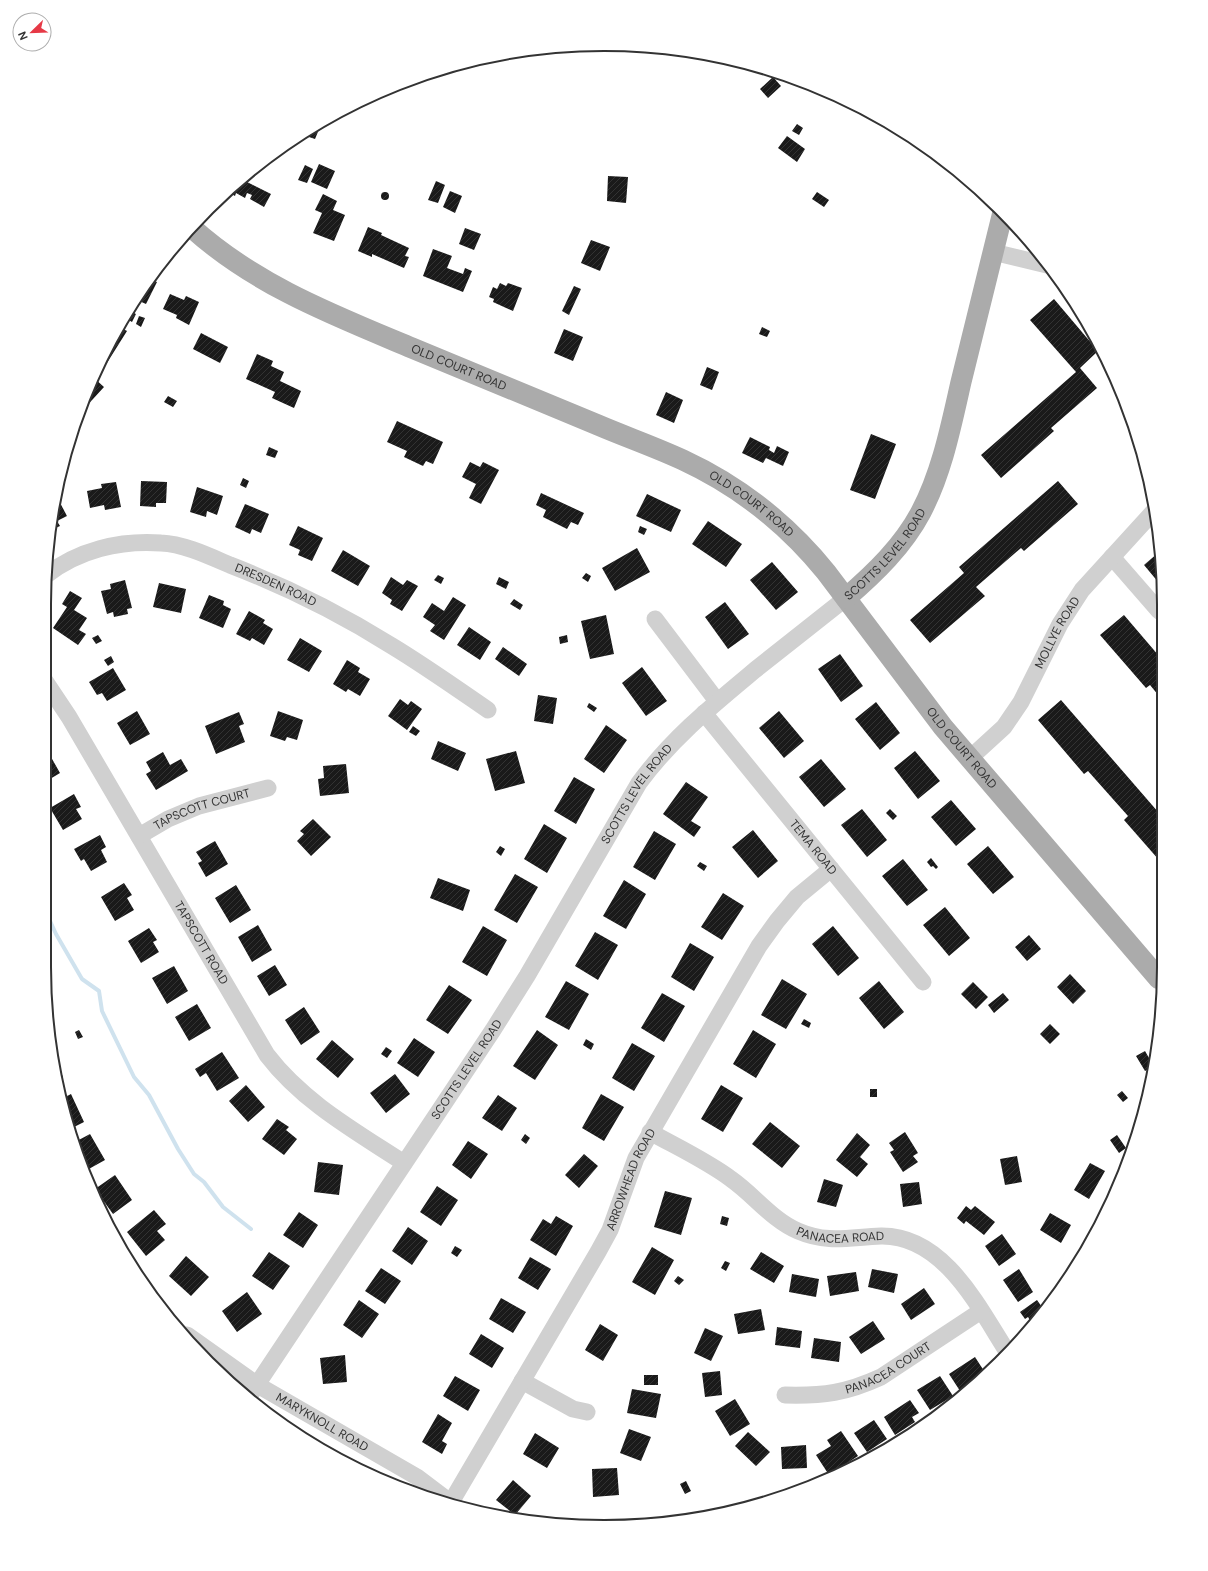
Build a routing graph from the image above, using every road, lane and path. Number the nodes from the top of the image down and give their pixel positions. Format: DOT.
graph roads {
  1 [pos="1001,219"];
  2 [pos="196,231"];
  3 [pos="993,252"];
  4 [pos="1040,263"];
  5 [pos="1149,516"];
  6 [pos="1112,557"];
  7 [pos="52,572"];
  8 [pos="846,598"];
  9 [pos="1157,609"];
  10 [pos="655,619"];
  11 [pos="51,690"];
  12 [pos="716,701"];
  13 [pos="488,710"];
  14 [pos="704,713"];
  15 [pos="969,759"];
  16 [pos="268,788"];
  17 [pos="139,836"];
  18 [pos="831,869"];
  19 [pos="1157,976"];
  20 [pos="923,982"];
  21 [pos="650,1132"];
  22 [pos="404,1163"];
  23 [pos="981,1311"];
  24 [pos="1005,1348"];
  25 [pos="207,1351"];
  26 [pos="522,1381"];
  27 [pos="253,1390"];
  28 [pos="785,1395"];
  29 [pos="587,1412"];
  30 [pos="439,1495"];
  31 [pos="456,1499"];
  1 -- 3 [label="main road, SCOTTS LEVEL ROAD"];
  2 -- 8 [label="main road, OLD COURT ROAD"];
  3 -- 4 [label="street"];
  3 -- 8 [label="main road, SCOTTS LEVEL ROAD"];
  5 -- 6 [label="street, MOLLYE ROAD"];
  6 -- 9 [label="street"];
  6 -- 15 [label="street, MOLLYE ROAD"];
  7 -- 13 [label="street, DRESDEN ROAD"];
  8 -- 12 [label="street, SCOTTS LEVEL ROAD"];
  8 -- 15 [label="main road, OLD COURT ROAD"];
  10 -- 12 [label="street"];
  11 -- 17 [label="street, TAPSCOTT ROAD"];
  12 -- 14 [label="street, SCOTTS LEVEL ROAD"];
  14 -- 18 [label="street, TEMA ROAD"];
  14 -- 22 [label="street, SCOTTS LEVEL ROAD"];
  15 -- 19 [label="main road, OLD COURT ROAD"];
  16 -- 17 [label="street, TAPSCOTT COURT"];
  17 -- 22 [label="street, TAPSCOTT ROAD"];
  18 -- 20 [label="street, TEMA ROAD"];
  18 -- 21 [label="street, ARROWHEAD ROAD"];
  21 -- 23 [label="street, PANACEA ROAD"];
  21 -- 26 [label="street, ARROWHEAD ROAD"];
  22 -- 27 [label="street, SCOTTS LEVEL ROAD"];
  23 -- 24 [label="street, PANACEA ROAD"];
  23 -- 28 [label="street, PANACEA COURT"];
  25 -- 27 [label="street, MARYKNOLL ROAD"];
  26 -- 29 [label="street"];
  26 -- 31 [label="street, ARROWHEAD ROAD"];
  27 -- 30 [label="street, MARYKNOLL ROAD"];
}
